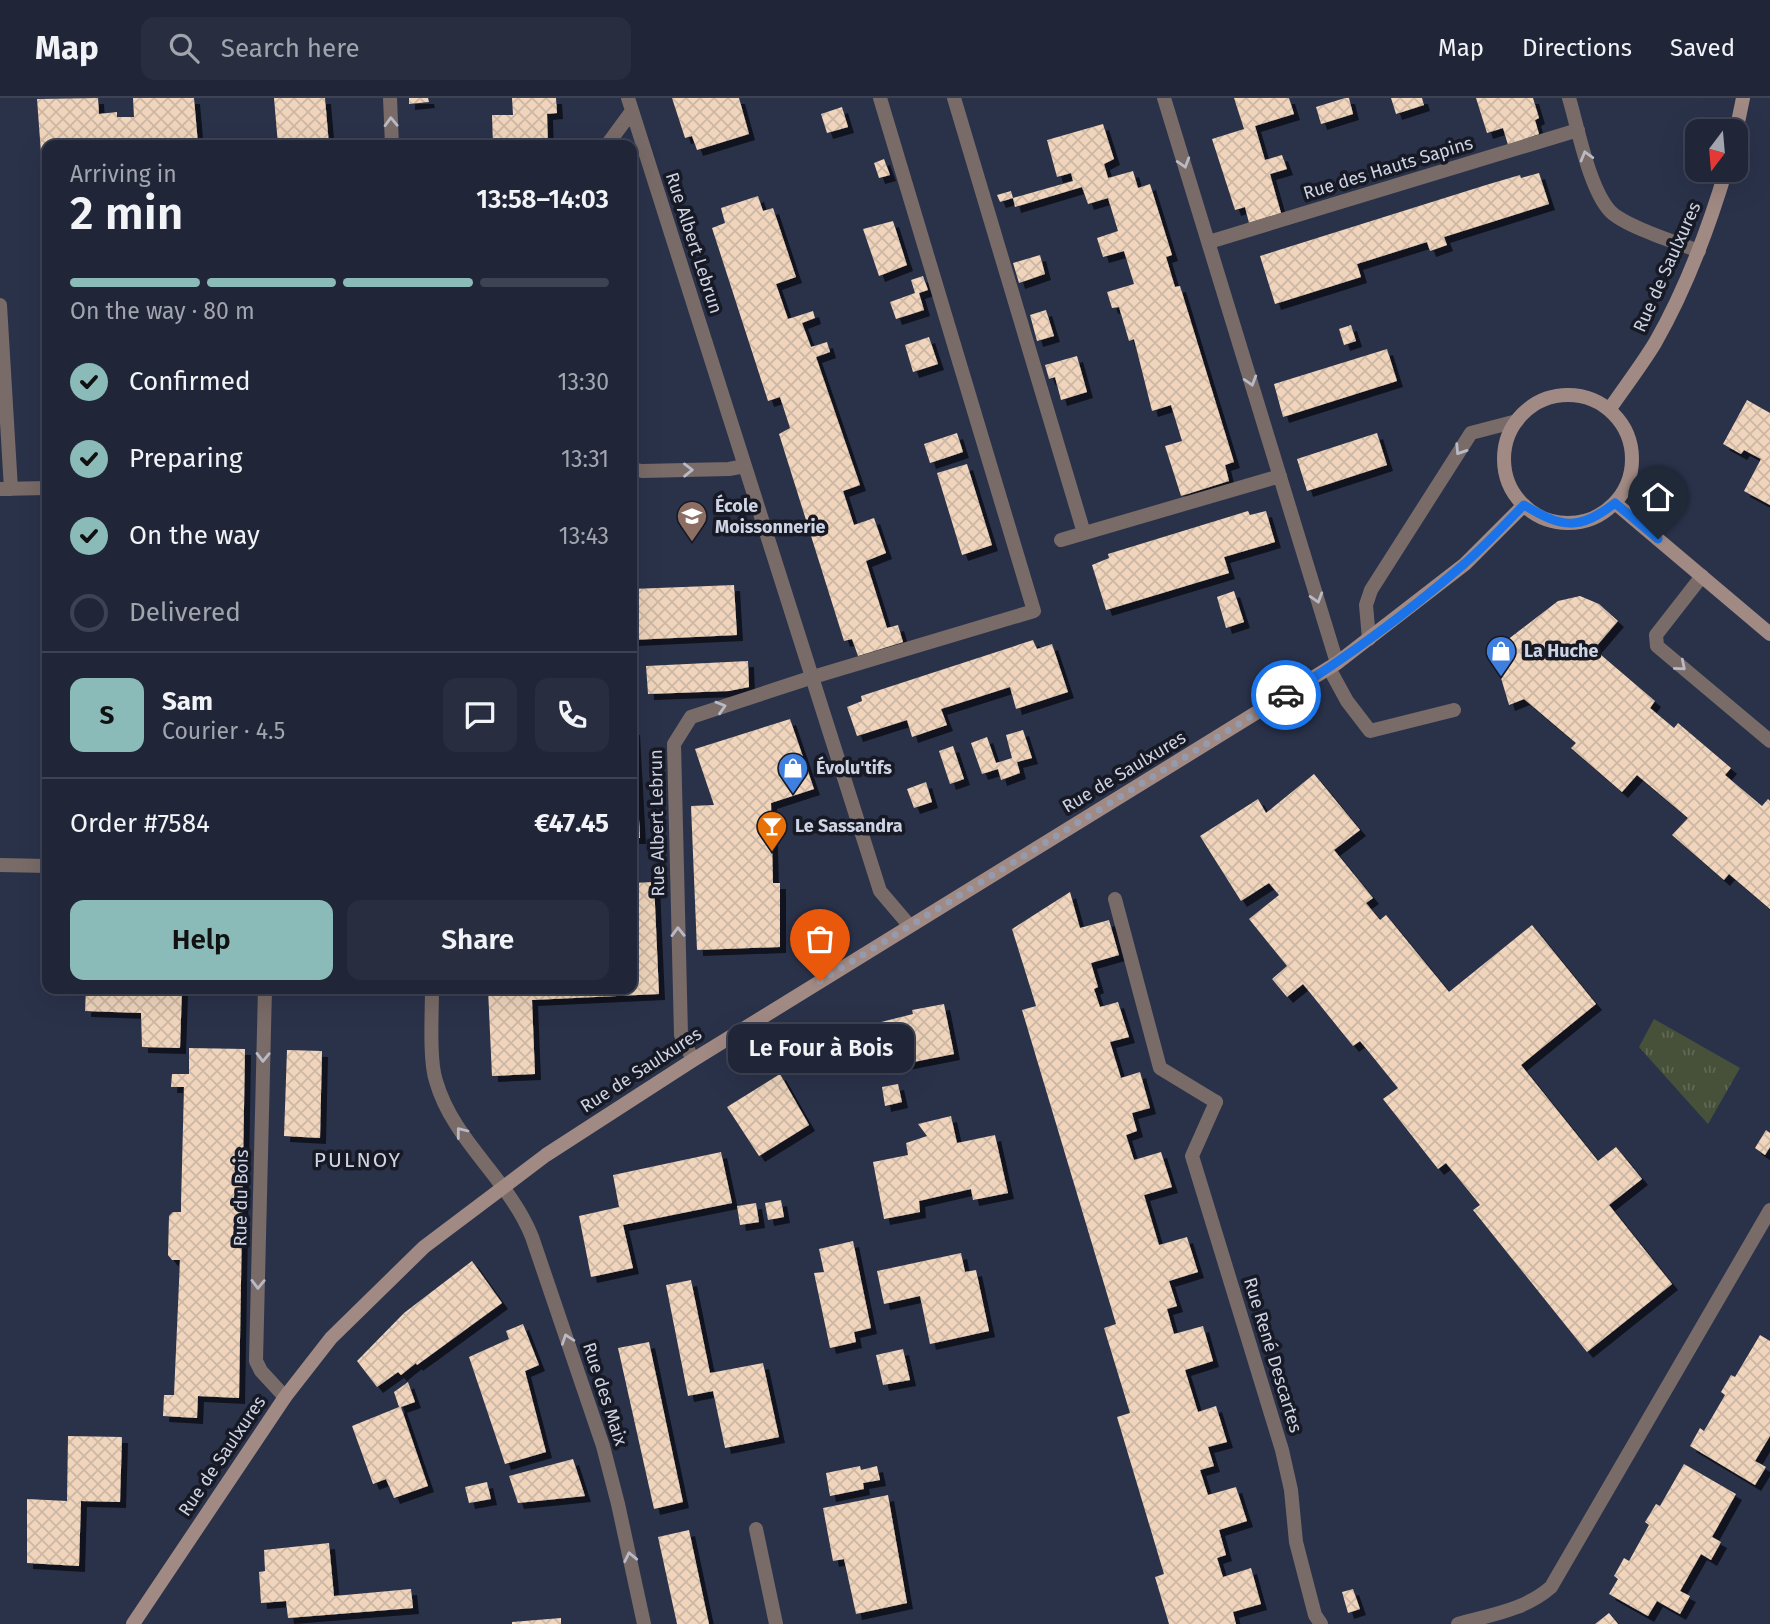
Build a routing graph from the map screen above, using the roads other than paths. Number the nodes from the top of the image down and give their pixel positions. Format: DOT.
graph roads {
  1 [pos="390,98"];
  2 [pos="880,98"];
  3 [pos="954,98"];
  4 [pos="1164,98"];
  5 [pos="1569,98"];
  6 [pos="1743,98"];
  7 [pos="630,104"];
  8 [pos="1739,119"];
  9 [pos="1578,130"];
  10 [pos="392,140"];
  11 [pos="610,140"];
  12 [pos="1722,182"];
  13 [pos="1209,242"];
  14 [pos="1699,251"];
  15 [pos="0,305"];
  16 [pos="1609,410"];
  17 [pos="1517,421"];
  18 [pos="745,466"];
  19 [pos="637,470"];
  20 [pos="1280,476"];
  21 [pos="42,488"];
  22 [pos="5,489"];
  23 [pos="1615,503"];
  24 [pos="1524,505"];
  25 [pos="1084,533"];
  26 [pos="1061,540"];
  27 [pos="1702,576"];
  28 [pos="1770,634"];
  29 [pos="1369,639"];
  30 [pos="1333,666"];
  31 [pos="813,677"];
  32 [pos="1454,710"];
  33 [pos="1770,741"];
  34 [pos="0,864"];
  35 [pos="42,866"];
  36 [pos="1115,899"];
  37 [pos="909,925"];
  38 [pos="265,994"];
  39 [pos="432,994"];
  40 [pos="693,1060"];
  41 [pos="503,1185"];
  42 [pos="1770,1210"];
  43 [pos="285,1397"];
  44 [pos="756,1529"];
  45 [pos="133,1624"];
  46 [pos="644,1624"];
  47 [pos="776,1624"];
  48 [pos="1321,1624"];
  49 [pos="1458,1624"];
  10 -- 1 [label="street, one-way"];
  2 -- 31 [label="street"];
  3 -- 25 [label="street"];
  4 -- 13 [label="street, one-way"];
  5 -- 9 [label="street"];
  6 -- 8 [label="street"];
  7 -- 11 [label="street, Rue Albert Lebrun"];
  7 -- 18 [label="street, Rue Albert Lebrun"];
  9 -- 13 [label="street, Rue des Hauts Sapins"];
  14 -- 9 [label="street, one-way"];
  12 -- 14 [label="street, Rue de Saulxures"];
  13 -- 20 [label="street, one-way"];
  14 -- 16 [label="street, Rue de Saulxures"];
  15 -- 22 [label="street"];
  16 -- 17 [label="street"];
  16 -- 23 [label="street"];
  17 -- 24 [label="street"];
  17 -- 29 [label="street, one-way"];
  19 -- 18 [label="street, one-way"];
  18 -- 31 [label="street, Rue Albert Lebrun"];
  20 -- 25 [label="street"];
  20 -- 30 [label="street, one-way"];
  21 -- 22 [label="street"];
  23 -- 24 [label="street"];
  23 -- 27 [label="street"];
  24 -- 29 [label="street, Rue de Saulxures"];
  25 -- 26 [label="street"];
  27 -- 28 [label="street"];
  27 -- 33 [label="street, one-way"];
  29 -- 30 [label="street, Rue de Saulxures"];
  30 -- 32 [label="street"];
  30 -- 37 [label="street, Rue de Saulxures"];
  31 -- 37 [label="street, Rue Albert Lebrun"];
  40 -- 31 [label="street, Rue Albert Lebrun, one-way"];
  34 -- 35 [label="street"];
  36 -- 48 [label="street, Rue René Descartes"];
  37 -- 40 [label="street, Rue de Saulxures"];
  38 -- 43 [label="street, Rue du Bois, one-way"];
  41 -- 39 [label="street, Rue des Maix, one-way"];
  40 -- 41 [label="street, Rue de Saulxures"];
  41 -- 43 [label="street, Rue de Saulxures"];
  46 -- 41 [label="street, Rue des Maix, one-way"];
  42 -- 49 [label="street"];
  43 -- 45 [label="street, Rue de Saulxures"];
  44 -- 47 [label="street"];
}
